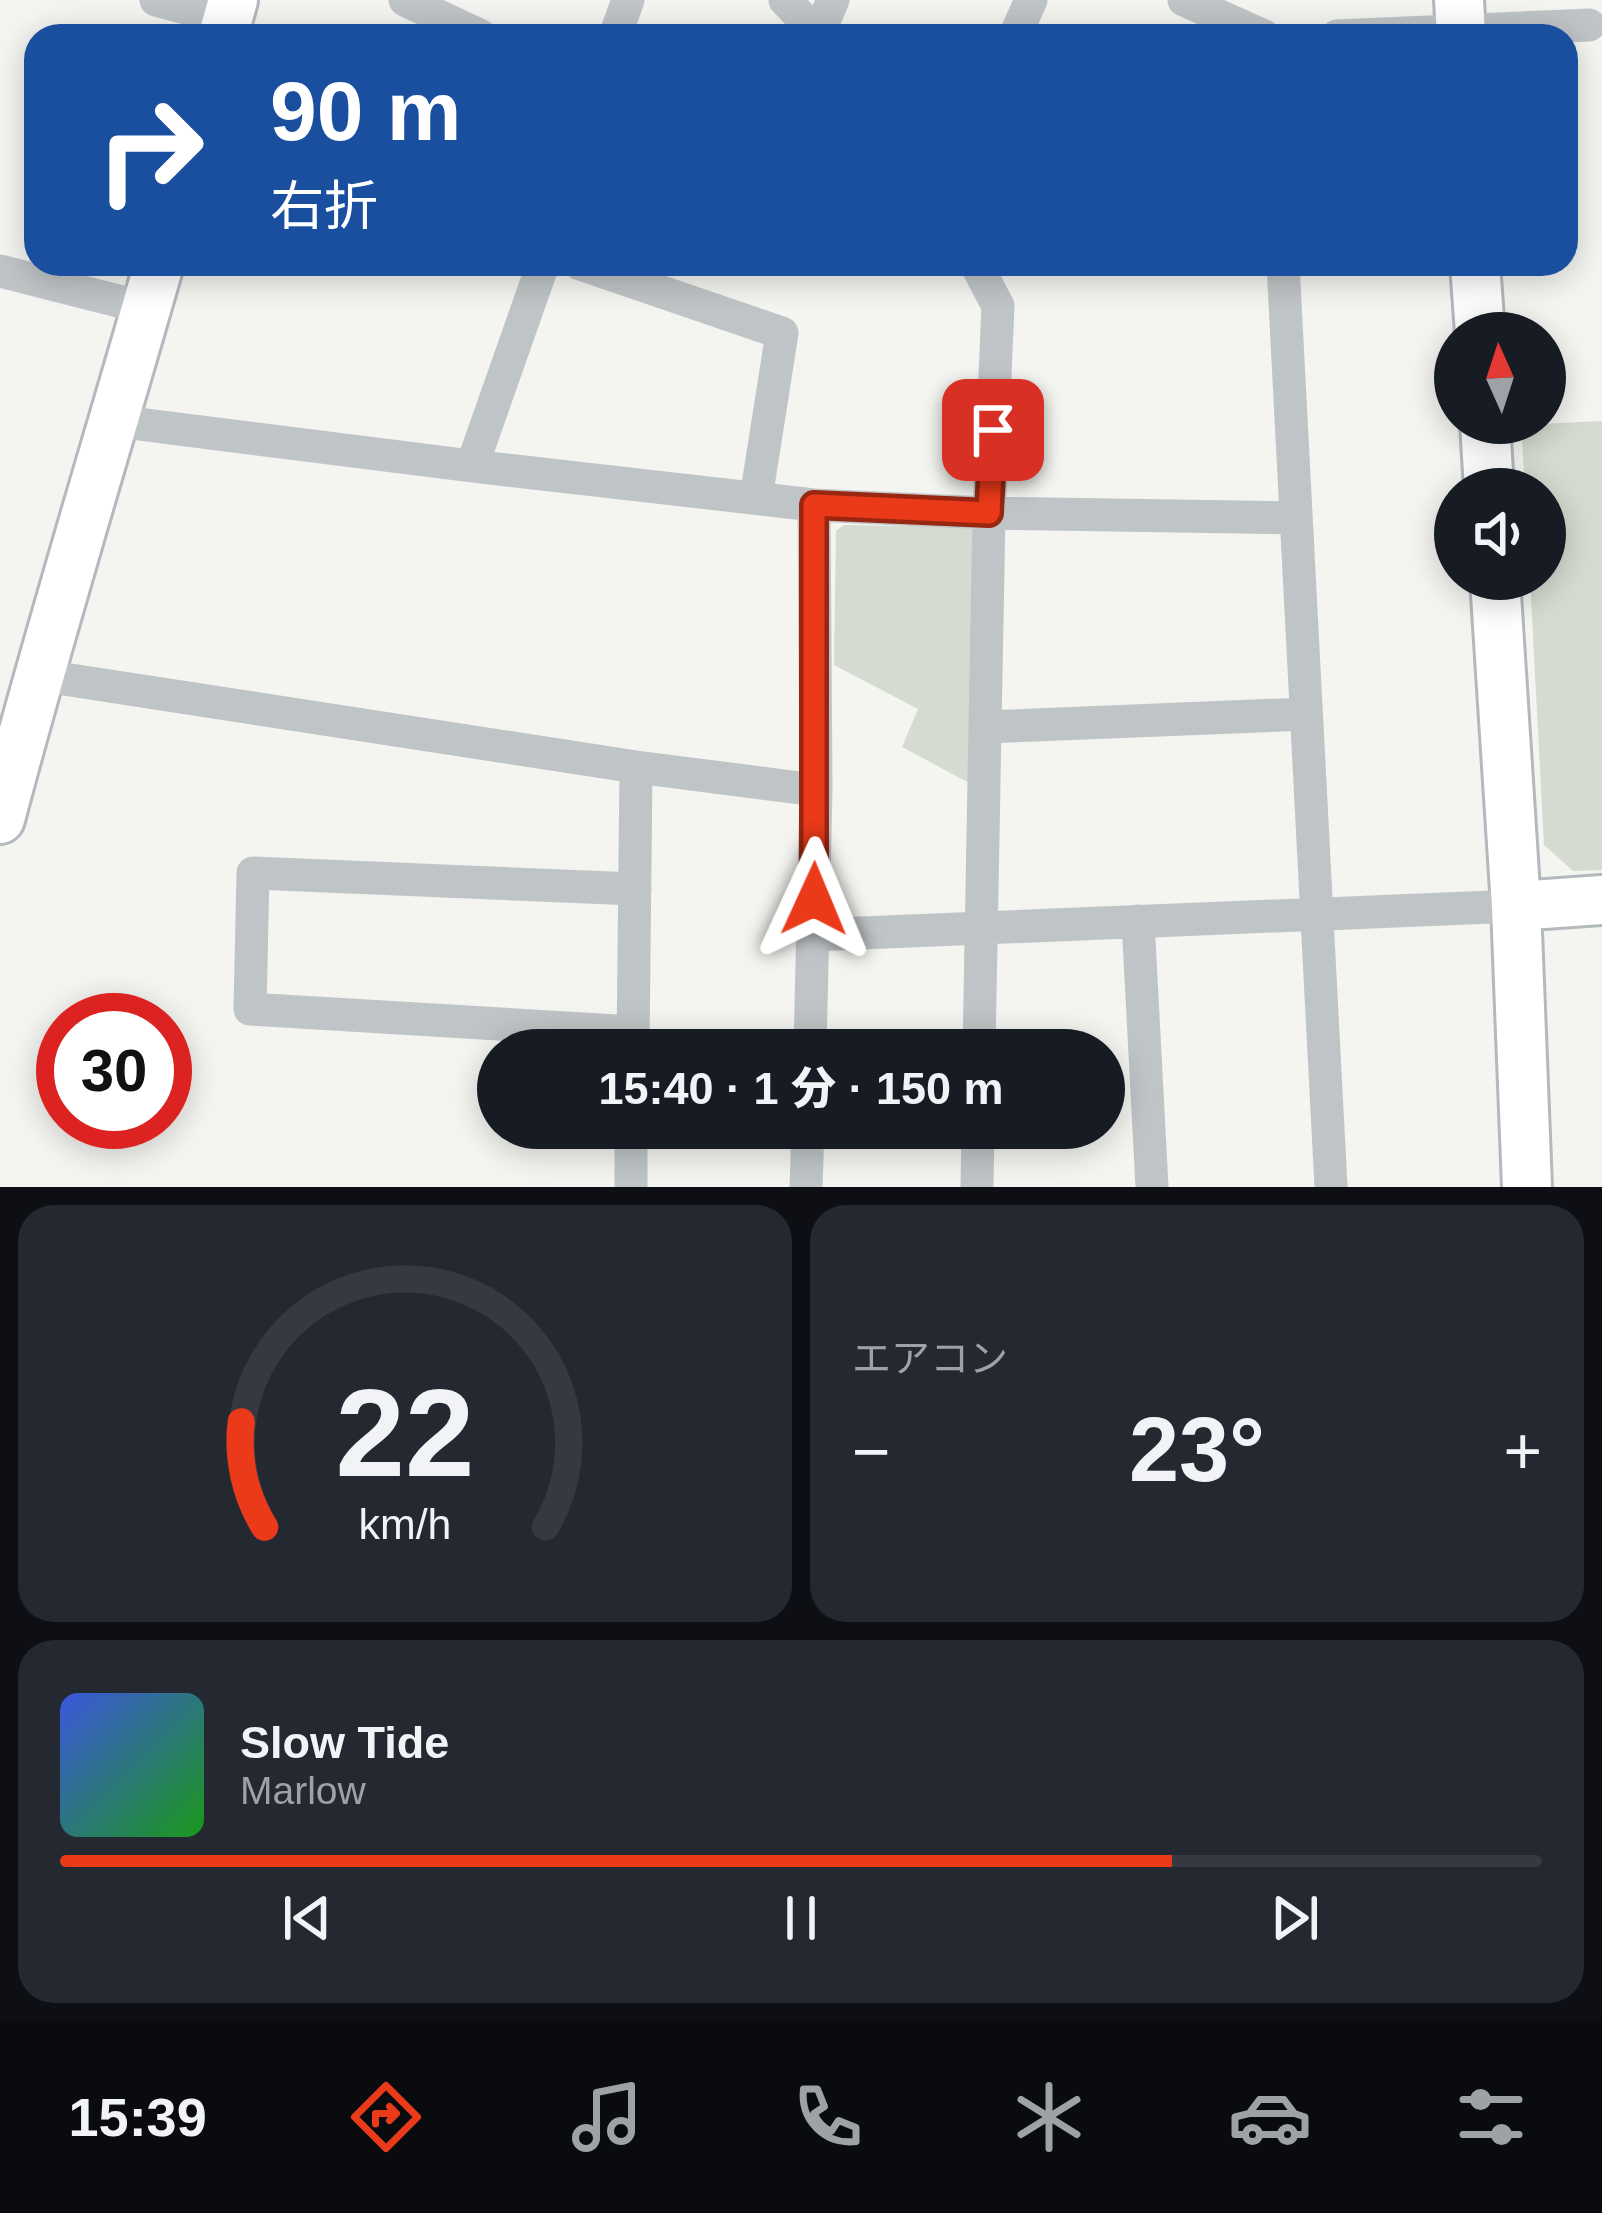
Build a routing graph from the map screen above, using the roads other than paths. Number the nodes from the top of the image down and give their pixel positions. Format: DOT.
graph roads {
  1 [pos="156,0"];
  2 [pos="405,0"];
  3 [pos="785,0"];
  4 [pos="1184,0"];
  5 [pos="228,18"];
  6 [pos="1460,22"];
  7 [pos="456,24"];
  8 [pos="807,24"];
  9 [pos="1237,24"];
  10 [pos="1545,24"];
  11 [pos="1578,25"];
  12 [pos="1588,25"];
  13 [pos="51,276"];
  14 [pos="539,276"];
  15 [pos="615,276"];
  16 [pos="982,276"];
  17 [pos="1284,276"];
  18 [pos="1476,276"];
  19 [pos="152,286"];
  20 [pos="1478,312"];
  21 [pos="115,421"];
  22 [pos="472,466"];
  23 [pos="756,498"];
  24 [pos="814,505"];
  25 [pos="989,513"];
  26 [pos="1296,518"];
  27 [pos="1496,600"];
  28 [pos="19,673"];
  29 [pos="1306,714"];
  30 [pos="986,727"];
  31 [pos="636,766"];
  32 [pos="816,790"];
  33 [pos="0,819"];
  34 [pos="634,889"];
  35 [pos="1602,900"];
  36 [pos="1516,906"];
  37 [pos="1317,914"];
  38 [pos="1138,922"];
  39 [pos="981,928"];
  40 [pos="813,935"];
  41 [pos="485,1029"];
  42 [pos="633,1029"];
  43 [pos="811,1029"];
  44 [pos="979,1029"];
  45 [pos="632,1149"];
  46 [pos="807,1149"];
  47 [pos="978,1149"];
  48 [pos="631,1187"];
  49 [pos="806,1187"];
  50 [pos="977,1187"];
  51 [pos="1152,1187"];
  52 [pos="1331,1187"];
  53 [pos="1527,1187"];
  1 -- 5 [label="street"];
  2 -- 7 [label="street"];
  3 -- 8 [label="street"];
  4 -- 9 [label="street"];
  6 -- 10 [label="street"];
  11 -- 12 [label="street"];
  13 -- 19 [label="street"];
  14 -- 22 [label="street"];
  15 -- 23 [label="street"];
  16 -- 25 [label="street"];
  17 -- 26 [label="street"];
  18 -- 20 [label="street"];
  19 -- 21 [label="street"];
  21 -- 22 [label="street"];
  21 -- 28 [label="street"];
  22 -- 23 [label="street"];
  23 -- 24 [label="street"];
  24 -- 25 [label="street"];
  24 -- 32 [label="street"];
  25 -- 26 [label="street"];
  25 -- 30 [label="street"];
  26 -- 29 [label="street"];
  27 -- 36 [label="street"];
  28 -- 31 [label="street"];
  28 -- 33 [label="street"];
  29 -- 30 [label="street"];
  29 -- 37 [label="street"];
  30 -- 39 [label="street"];
  31 -- 32 [label="street"];
  31 -- 34 [label="street"];
  32 -- 40 [label="street"];
  34 -- 41 [label="street"];
  34 -- 42 [label="street"];
  35 -- 36 [label="street"];
  36 -- 37 [label="street"];
  36 -- 53 [label="street"];
  37 -- 38 [label="street"];
  37 -- 52 [label="street"];
  38 -- 39 [label="street"];
  38 -- 51 [label="street"];
  39 -- 40 [label="street"];
  39 -- 44 [label="street"];
  40 -- 43 [label="street"];
  45 -- 48 [label="street"];
  46 -- 49 [label="street"];
  47 -- 50 [label="street"];
}
